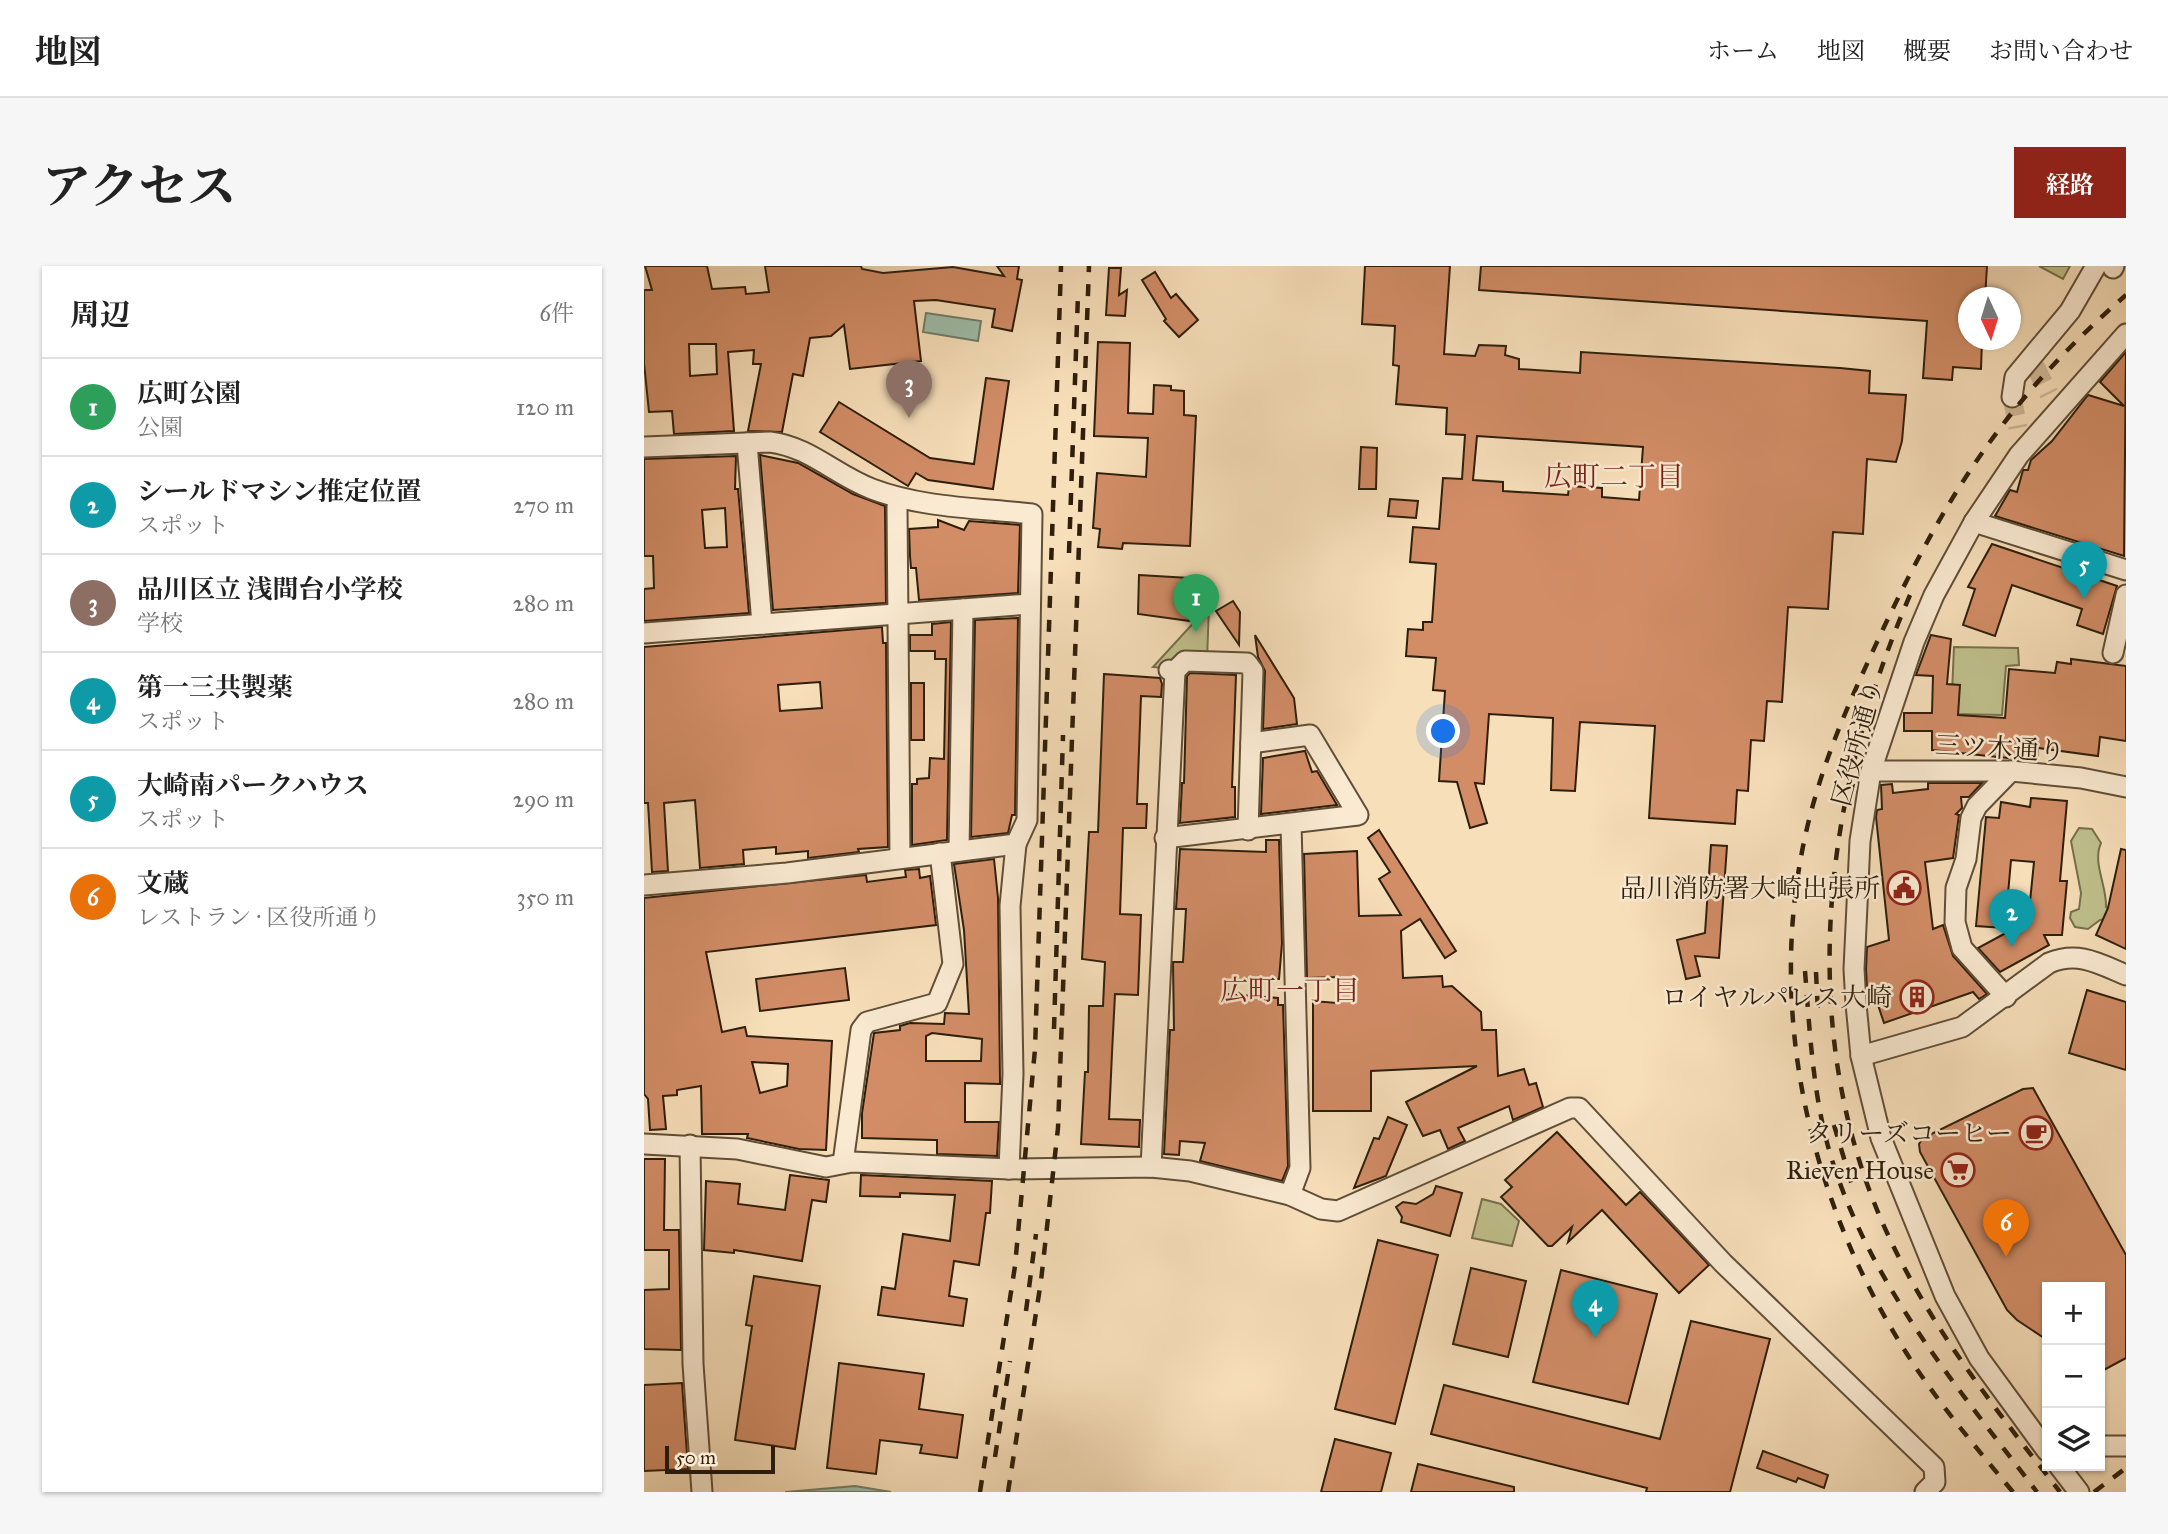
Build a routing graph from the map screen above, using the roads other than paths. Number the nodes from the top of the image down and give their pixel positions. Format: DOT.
graph roads {
  1 [pos="2108,267"];
  2 [pos="2126,334"];
  3 [pos="2044,343"];
  4 [pos="2035,366"];
  5 [pos="2012,397"];
  6 [pos="2018,428"];
  7 [pos="747,443"];
  8 [pos="644,447"];
  9 [pos="2021,452"];
  10 [pos="900,499"];
  11 [pos="1973,522"];
  12 [pos="2126,570"];
  13 [pos="2126,595"];
  14 [pos="1030,604"];
  15 [pos="963,609"];
  16 [pos="897,615"];
  17 [pos="762,624"];
  18 [pos="644,634"];
  19 [pos="2113,653"];
  20 [pos="1251,743"];
  21 [pos="1871,771"];
  22 [pos="2011,771"];
  23 [pos="2126,787"];
  24 [pos="1291,824"];
  25 [pos="1248,830"];
  26 [pos="1165,838"];
  27 [pos="1016,844"];
  28 [pos="949,852"];
  29 [pos="900,858"];
  30 [pos="644,886"];
  31 [pos="2126,975"];
  32 [pos="2006,997"];
  33 [pos="1861,1056"];
  34 [pos="644,1144"];
  35 [pos="690,1145"];
  36 [pos="842,1163"];
  37 [pos="1151,1167"];
  38 [pos="1009,1169"];
  39 [pos="1290,1195"];
  40 [pos="2042,1444"];
  41 [pos="2105,1446"];
  42 [pos="2126,1446"];
  43 [pos="2068,1475"];
  44 [pos="702,1492"];
  45 [pos="1925,1492"];
  46 [pos="2096,1492"];
  1 -- 3 [label="street"];
  2 -- 9 [label="street, 区役所通り"];
  3 -- 4 [label="street"];
  3 -- 5 [label="street"];
  6 -- 9 [label="street"];
  7 -- 8 [label="street"];
  7 -- 10 [label="street"];
  7 -- 17 [label="street"];
  9 -- 11 [label="street, 区役所通り"];
  10 -- 14 [label="street"];
  10 -- 16 [label="street"];
  11 -- 12 [label="street"];
  11 -- 21 [label="street, 区役所通り"];
  13 -- 19 [label="street"];
  14 -- 15 [label="street"];
  14 -- 27 [label="street"];
  15 -- 16 [label="street"];
  15 -- 28 [label="street"];
  16 -- 17 [label="street"];
  16 -- 29 [label="street"];
  17 -- 18 [label="street"];
  20 -- 24 [label="street"];
  20 -- 25 [label="street"];
  20 -- 26 [label="street"];
  21 -- 22 [label="street, 三ツ木通り"];
  21 -- 33 [label="street, 区役所通り"];
  22 -- 23 [label="street, 三ツ木通り"];
  22 -- 32 [label="street"];
  24 -- 25 [label="street"];
  24 -- 39 [label="street"];
  25 -- 26 [label="street"];
  26 -- 37 [label="street"];
  27 -- 28 [label="street"];
  27 -- 38 [label="street"];
  28 -- 29 [label="street"];
  28 -- 36 [label="street"];
  29 -- 30 [label="street"];
  31 -- 32 [label="street"];
  32 -- 33 [label="street"];
  33 -- 40 [label="street, 区役所通り"];
  34 -- 35 [label="street"];
  35 -- 36 [label="street"];
  35 -- 44 [label="street"];
  36 -- 38 [label="street"];
  37 -- 38 [label="street"];
  37 -- 39 [label="street"];
  39 -- 45 [label="street"];
  41 -- 42 [label="street"];
  43 -- 46 [label="street"];
}
